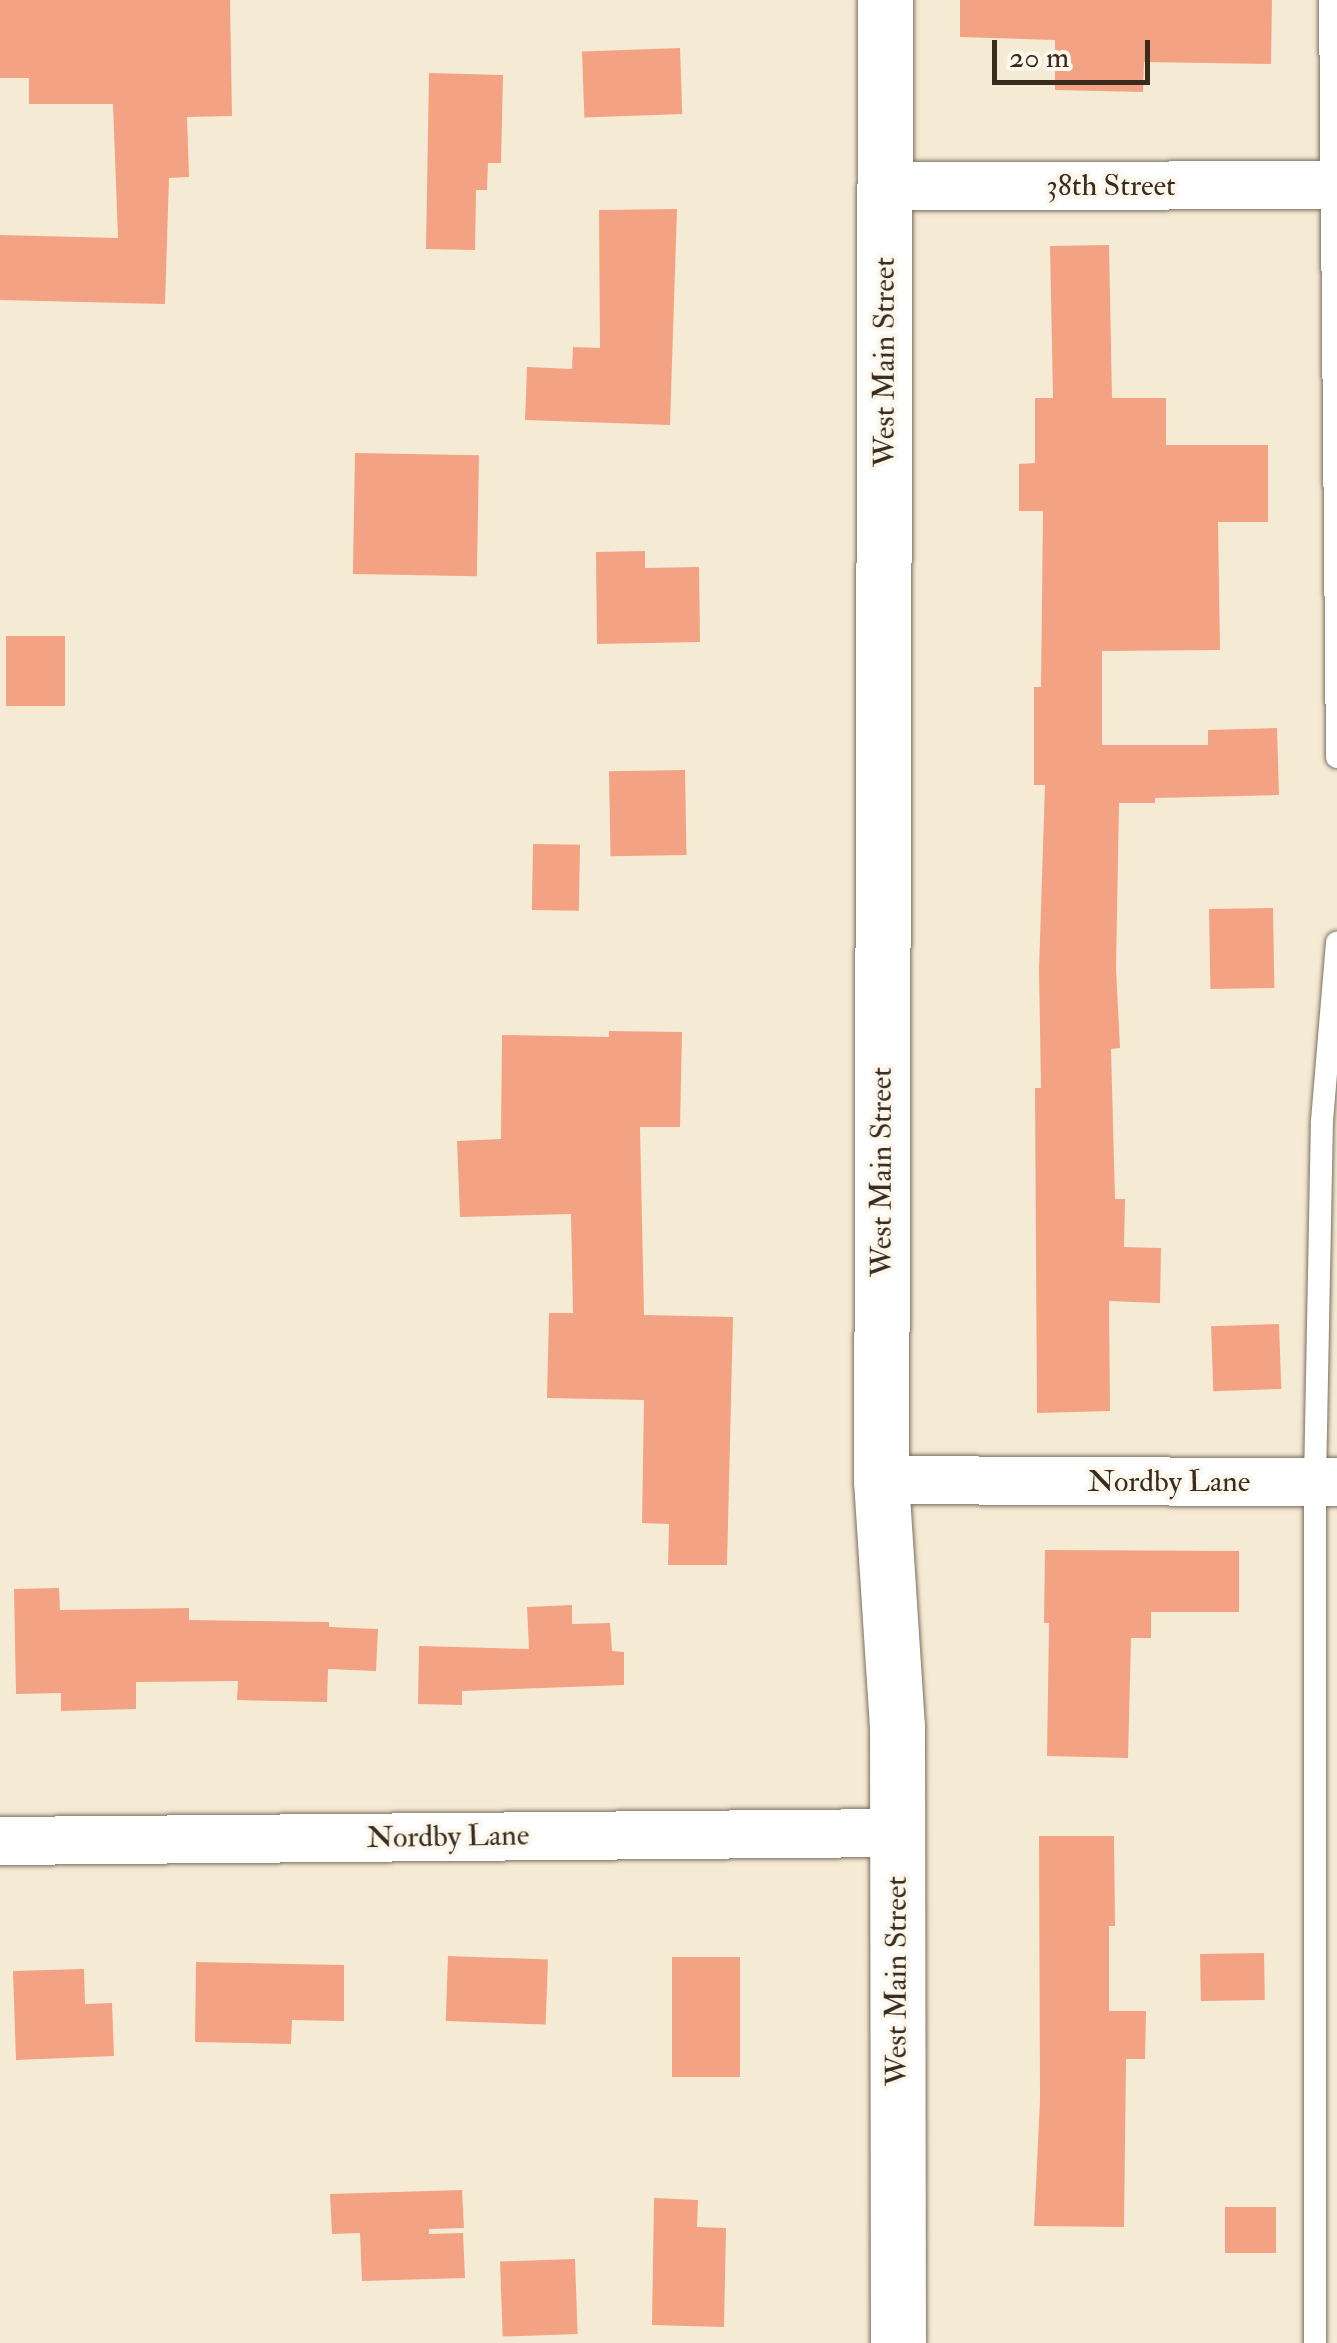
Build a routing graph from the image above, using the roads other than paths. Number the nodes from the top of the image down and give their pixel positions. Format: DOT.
graph roads {
  1 [pos="885,0"];
  2 [pos="1330,0"];
  3 [pos="1334,185"];
  4 [pos="886,186"];
  5 [pos="1337,758"];
  6 [pos="1337,943"];
  7 [pos="881,1480"];
  8 [pos="1326,1482"];
  9 [pos="896,1833"];
  10 [pos="0,1841"];
  11 [pos="898,2343"];
  12 [pos="1315,2343"];
  1 -- 4 [label="street, West Main Street"];
  2 -- 3 [label="lane"];
  3 -- 4 [label="street, 38th Street"];
  3 -- 5 [label="lane"];
  4 -- 7 [label="street, West Main Street"];
  6 -- 8 [label="lane"];
  7 -- 8 [label="street, Nordby Lane"];
  7 -- 9 [label="street, West Main Street"];
  8 -- 12 [label="lane"];
  9 -- 10 [label="street, Nordby Lane"];
  9 -- 11 [label="street, West Main Street"];
}
